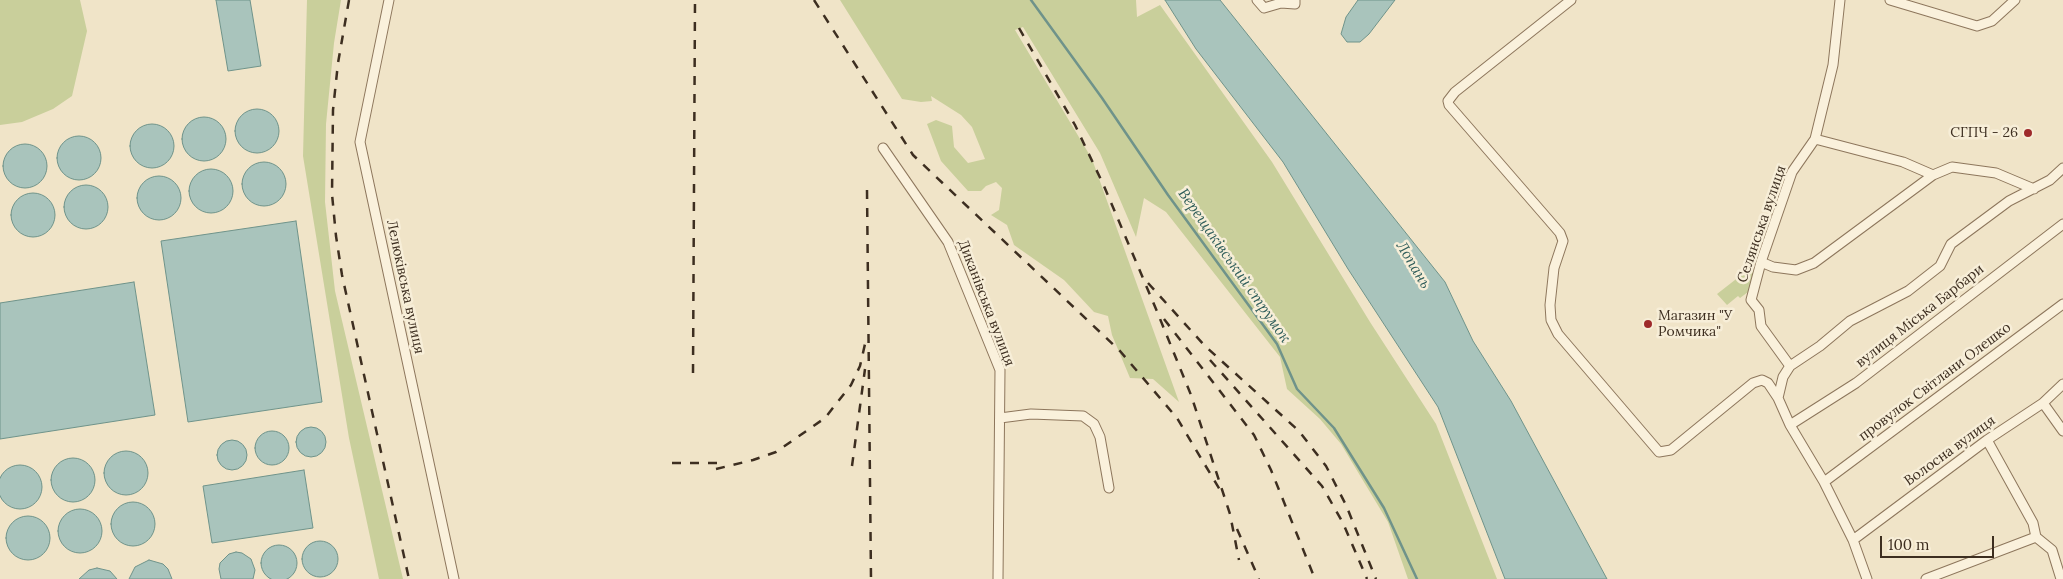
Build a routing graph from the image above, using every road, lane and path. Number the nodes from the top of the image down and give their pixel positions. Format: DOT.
graph roads {
  1 [pos="389,0"];
  2 [pos="1257,0"];
  3 [pos="1295,0"];
  4 [pos="1571,0"];
  5 [pos="1840,0"];
  6 [pos="1890,0"];
  7 [pos="2015,0"];
  8 [pos="1815,139"];
  9 [pos="883,148"];
  10 [pos="2063,168"];
  11 [pos="1933,175"];
  12 [pos="2034,188"];
  13 [pos="2063,224"];
  14 [pos="1761,262"];
  15 [pos="2063,304"];
  16 [pos="1790,366"];
  17 [pos="2063,384"];
  18 [pos="1778,398"];
  19 [pos="2043,403"];
  20 [pos="1000,418"];
  21 [pos="1790,425"];
  22 [pos="2063,431"];
  23 [pos="1987,440"];
  24 [pos="1824,482"];
  25 [pos="1109,488"];
  26 [pos="2036,536"];
  27 [pos="1853,540"];
  28 [pos="454,579"];
  29 [pos="998,579"];
  30 [pos="1867,579"];
  31 [pos="1926,579"];
  32 [pos="2061,579"];
  1 -- 28 [label="street, Лелюківська вулиця"];
  2 -- 3 [label="street"];
  4 -- 18 [label="street"];
  5 -- 8 [label="street, Селянська вулиця"];
  6 -- 7 [label="street"];
  8 -- 11 [label="street"];
  8 -- 14 [label="street, Селянська вулиця"];
  9 -- 20 [label="street, Диканівська вулиця"];
  10 -- 12 [label="street"];
  11 -- 12 [label="street"];
  11 -- 14 [label="street"];
  12 -- 16 [label="street"];
  13 -- 21 [label="street, вулиця Міська Барбари"];
  14 -- 16 [label="street, Селянська вулиця"];
  15 -- 24 [label="street, провулок Світлани Олешко"];
  16 -- 18 [label="street"];
  17 -- 19 [label="street, Волосна вулиця"];
  18 -- 21 [label="street"];
  19 -- 22 [label="street"];
  19 -- 23 [label="street, Волосна вулиця"];
  20 -- 25 [label="street"];
  20 -- 29 [label="street, Диканівська вулиця"];
  21 -- 24 [label="street"];
  23 -- 26 [label="street"];
  23 -- 27 [label="street, Волосна вулиця"];
  24 -- 27 [label="street"];
  26 -- 31 [label="street"];
  26 -- 32 [label="street"];
  27 -- 30 [label="street"];
}
